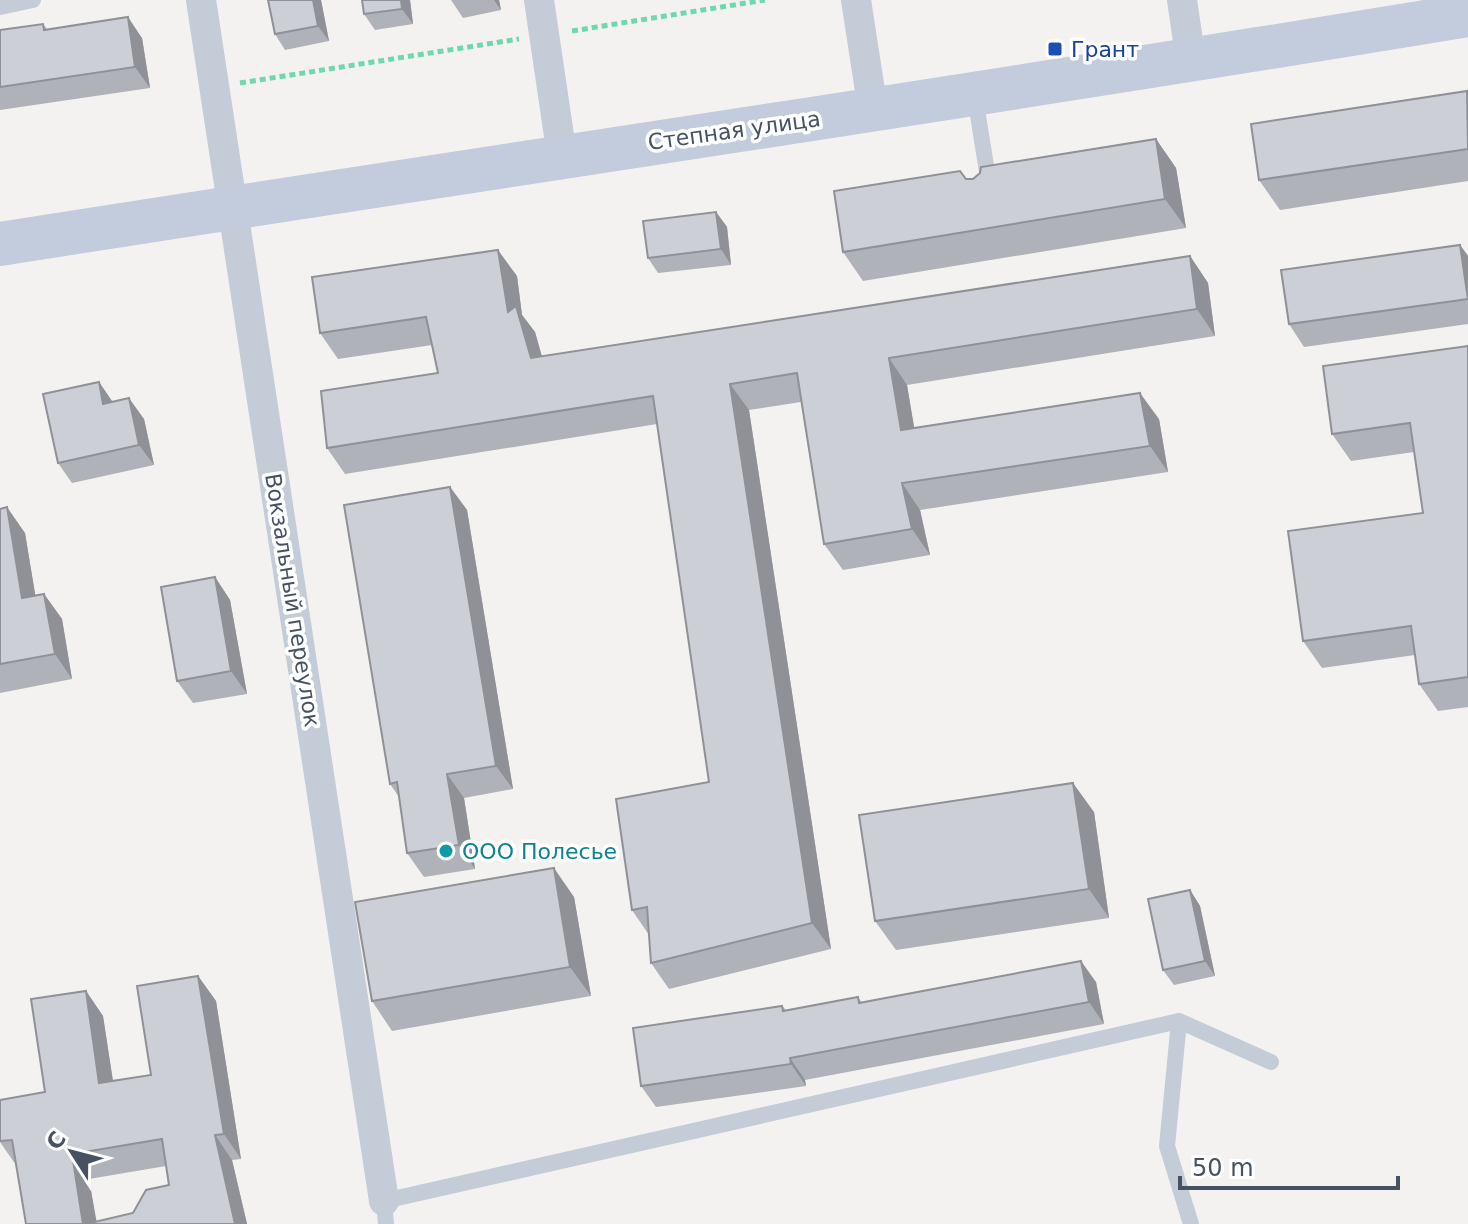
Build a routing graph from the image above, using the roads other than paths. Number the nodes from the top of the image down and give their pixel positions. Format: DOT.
graph roads {
  1 [pos="33,0"];
  2 [pos="201,0"];
  3 [pos="539,0"];
  4 [pos="856,0"];
  5 [pos="1182,0"];
  6 [pos="0,7"];
  7 [pos="1468,15"];
  8 [pos="1191,61"];
  9 [pos="974,94"];
  10 [pos="873,110"];
  11 [pos="562,156"];
  12 [pos="991,198"];
  13 [pos="233,208"];
  14 [pos="0,244"];
  15 [pos="1179,1021"];
  16 [pos="1271,1062"];
  17 [pos="385,1212"];
  18 [pos="1191,1224"];
  1 -- 6 [label="lane"];
  2 -- 13 [label="street, Вокзальный переулок"];
  3 -- 11 [label="street"];
  4 -- 10 [label="street"];
  5 -- 8 [label="street"];
  7 -- 8 [label="main road, Степная улица"];
  8 -- 9 [label="main road, Степная улица"];
  9 -- 10 [label="main road, Степная улица"];
  9 -- 12 [label="lane"];
  10 -- 11 [label="main road, Степная улица"];
  11 -- 13 [label="main road, Степная улица"];
  13 -- 14 [label="main road, Степная улица"];
  13 -- 17 [label="street, Вокзальный переулок"];
  15 -- 16 [label="lane"];
  15 -- 17 [label="lane"];
  15 -- 18 [label="lane"];
}
